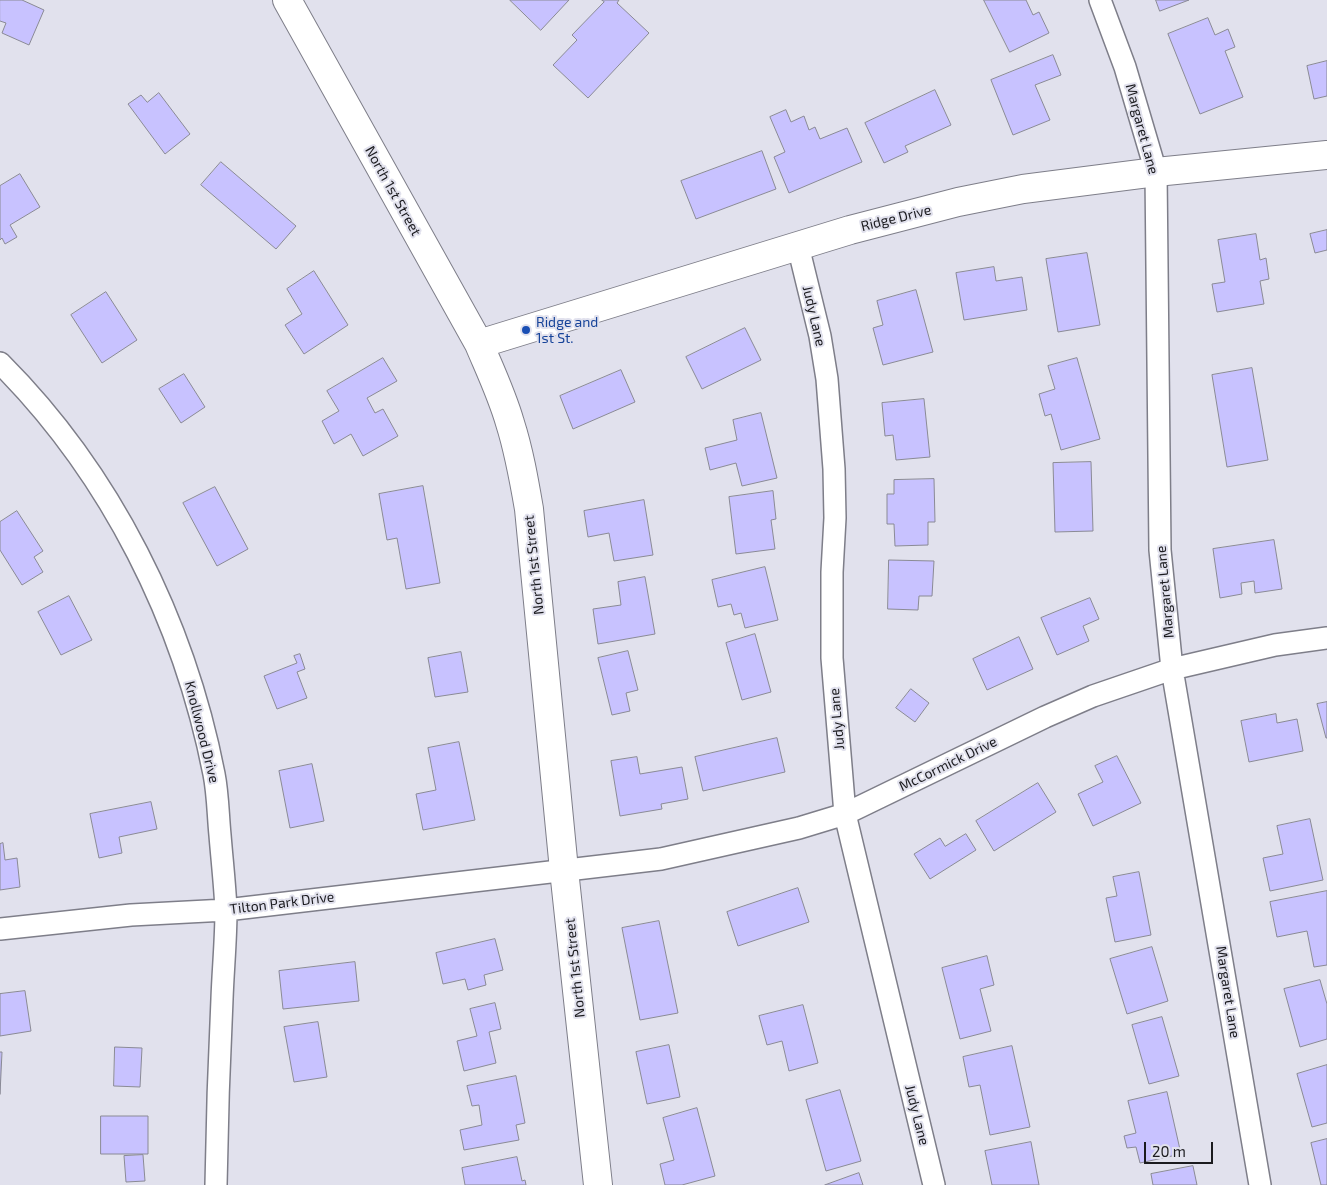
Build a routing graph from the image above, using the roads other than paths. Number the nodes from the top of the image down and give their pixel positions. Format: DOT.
graph roads {
  1 [pos="287,0"];
  2 [pos="1100,0"];
  3 [pos="1327,155"];
  4 [pos="1156,172"];
  5 [pos="798,246"];
  6 [pos="479,344"];
  7 [pos="0,363"];
  8 [pos="1327,638"];
  9 [pos="1172,669"];
  10 [pos="845,814"];
  11 [pos="564,870"];
  12 [pos="226,910"];
  13 [pos="0,928"];
  14 [pos="216,1185"];
  15 [pos="598,1185"];
  16 [pos="934,1185"];
  17 [pos="1260,1185"];
  1 -- 6 [label="street, North 1st Street"];
  2 -- 4 [label="street, Margaret Lane"];
  3 -- 4 [label="street, Ridge Drive"];
  4 -- 5 [label="street, Ridge Drive"];
  4 -- 9 [label="street, Margaret Lane"];
  5 -- 6 [label="street, Ridge Drive"];
  5 -- 10 [label="street, Judy Lane"];
  6 -- 11 [label="street, North 1st Street"];
  7 -- 12 [label="street, Knollwood Drive"];
  8 -- 9 [label="street, McCormick Drive"];
  9 -- 10 [label="street, McCormick Drive"];
  9 -- 17 [label="street, Margaret Lane"];
  10 -- 11 [label="street, McCormick Drive"];
  10 -- 16 [label="street, Judy Lane"];
  11 -- 12 [label="street, Tilton Park Drive"];
  11 -- 15 [label="street, North 1st Street"];
  12 -- 13 [label="street, Tilton Park Drive"];
  12 -- 14 [label="street, Knollwood Drive"];
}
